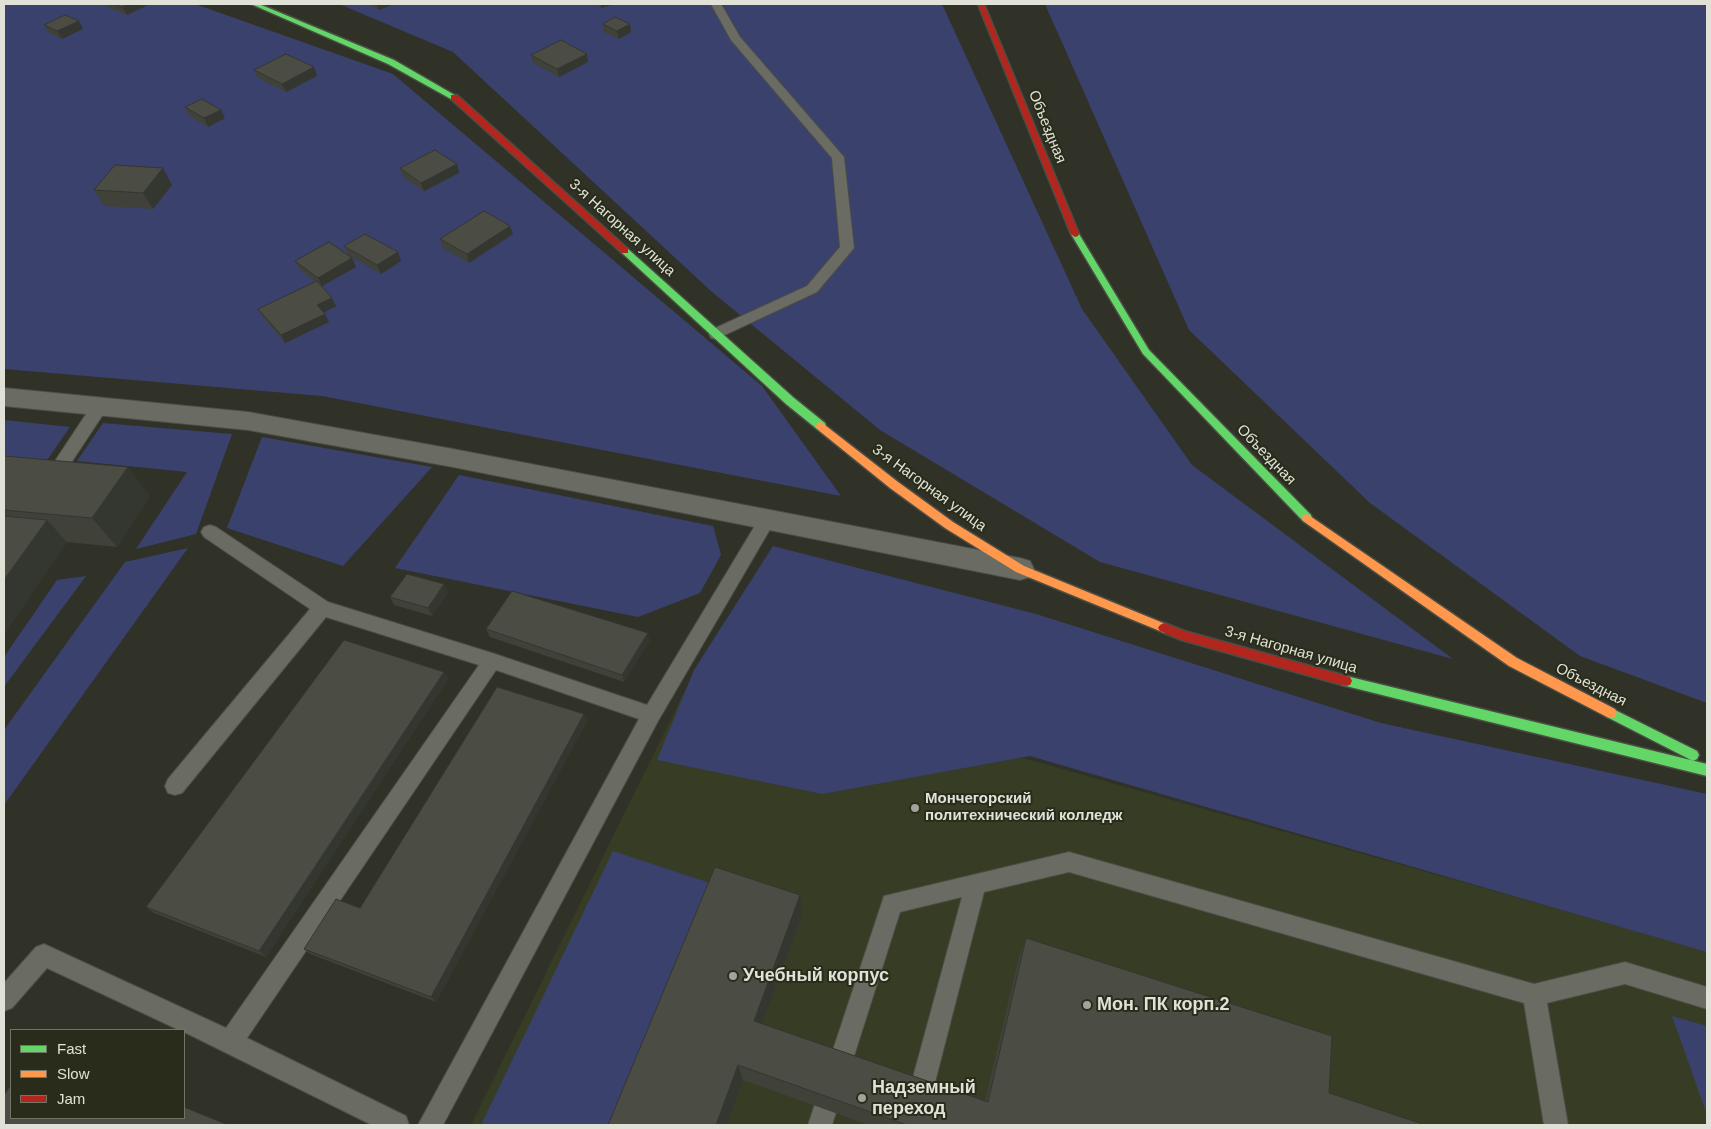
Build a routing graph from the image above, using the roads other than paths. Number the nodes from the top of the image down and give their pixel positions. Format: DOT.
graph roads {
  1 [pos="254,4"];
  2 [pos="716,4"];
  3 [pos="981,4"];
  4 [pos="716,334"];
  5 [pos="4,397"];
  6 [pos="100,406"];
  7 [pos="59,468"];
  8 [pos="768,519"];
  9 [pos="210,532"];
  10 [pos="1020,569"];
  11 [pos="322,608"];
  12 [pos="492,661"];
  13 [pos="651,715"];
  14 [pos="1707,762"];
  15 [pos="1707,770"];
  16 [pos="175,786"];
  17 [pos="976,884"];
  18 [pos="1534,995"];
  19 [pos="1707,998"];
  20 [pos="4,1000"];
  21 [pos="230,1042"];
  22 [pos="397,1125"];
  23 [pos="430,1125"];
  24 [pos="820,1125"];
  25 [pos="912,1125"];
  26 [pos="1556,1125"];
  1 -- 4 [label="street, 3-я Нагорная улица"];
  2 -- 4 [label="lane"];
  3 -- 14 [label="street, Объездная"];
  4 -- 10 [label="street, 3-я Нагорная улица"];
  5 -- 6 [label="street"];
  6 -- 7 [label="lane"];
  6 -- 8 [label="street"];
  8 -- 10 [label="street"];
  8 -- 13 [label="lane"];
  9 -- 11 [label="lane"];
  10 -- 15 [label="street, 3-я Нагорная улица"];
  11 -- 12 [label="lane"];
  11 -- 16 [label="lane"];
  12 -- 13 [label="lane"];
  12 -- 21 [label="lane"];
  13 -- 23 [label="lane"];
  17 -- 18 [label="lane"];
  17 -- 24 [label="lane"];
  17 -- 25 [label="lane"];
  18 -- 19 [label="lane"];
  18 -- 26 [label="lane"];
  20 -- 21 [label="lane"];
  21 -- 22 [label="lane"];
}
